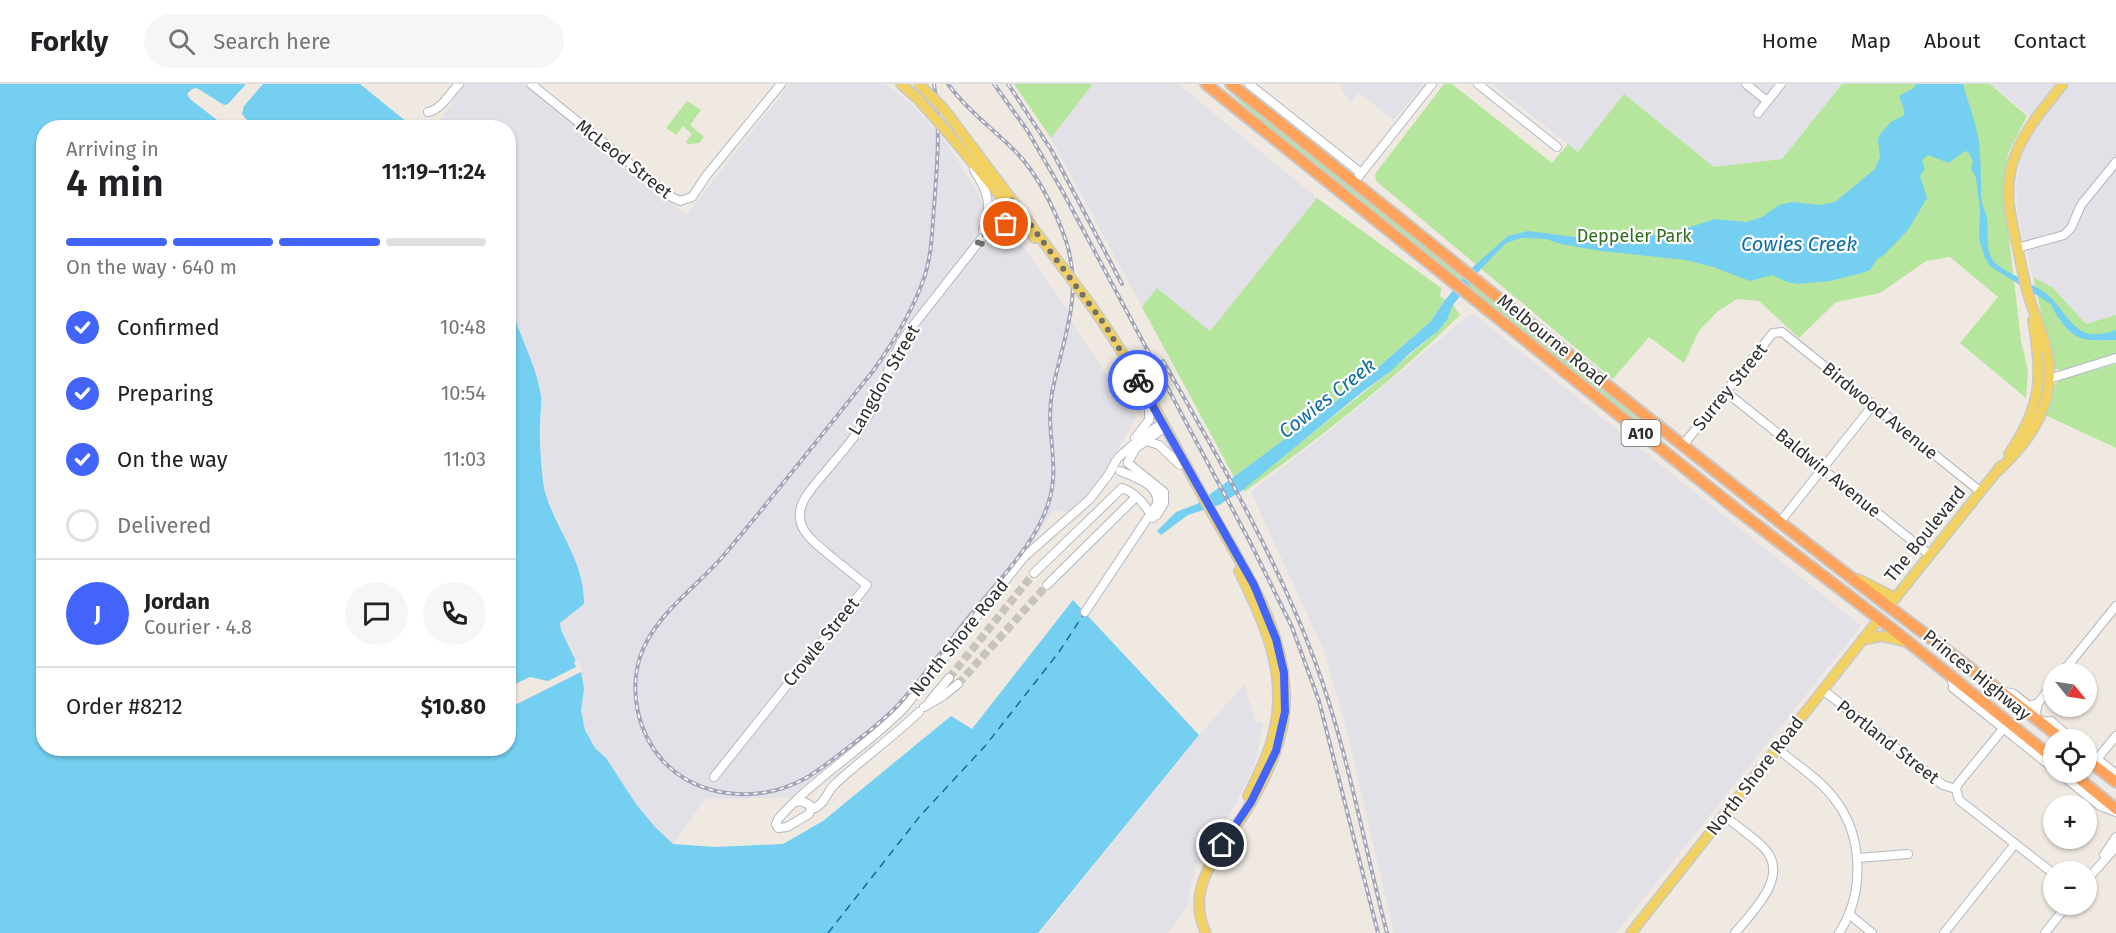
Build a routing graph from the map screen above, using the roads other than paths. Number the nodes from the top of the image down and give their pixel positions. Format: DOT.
graph roads {
  1 [pos="531,84"];
  2 [pos="780,84"];
  3 [pos="901,84"];
  4 [pos="919,84"];
  5 [pos="1206,84"];
  6 [pos="1226,84"];
  7 [pos="1231,84"];
  8 [pos="1249,84"];
  9 [pos="1432,84"];
  10 [pos="1478,84"];
  11 [pos="1746,84"];
  12 [pos="1781,84"];
  13 [pos="2062,84"];
  14 [pos="458,85"];
  15 [pos="1219,94"];
  16 [pos="1767,101"];
  17 [pos="428,112"];
  18 [pos="1758,113"];
  19 [pos="1557,147"];
  20 [pos="962,149"];
  21 [pos="2116,162"];
  22 [pos="1358,178"];
  23 [pos="1011,205"];
  24 [pos="995,228"];
  25 [pos="1025,228"];
  26 [pos="977,245"];
  27 [pos="2018,248"];
  28 [pos="1063,268"];
  29 [pos="1096,313"];
  30 [pos="1778,332"];
  31 [pos="2116,358"];
  32 [pos="2044,380"];
  33 [pos="1610,388"];
  34 [pos="1726,392"];
  35 [pos="1873,405"];
  36 [pos="1149,411"];
  37 [pos="1162,427"];
  38 [pos="1647,437"];
  39 [pos="1146,441"];
  40 [pos="1683,445"];
  41 [pos="1127,449"];
  42 [pos="1118,459"];
  43 [pos="1128,462"];
  44 [pos="1180,465"];
  45 [pos="1823,469"];
  46 [pos="1120,471"];
  47 [pos="1099,488"];
  48 [pos="1200,492"];
  49 [pos="1981,492"];
  50 [pos="1136,497"];
  51 [pos="800,515"];
  52 [pos="1153,516"];
  53 [pos="1780,522"];
  54 [pos="1930,555"];
  55 [pos="1034,573"];
  56 [pos="1047,585"];
  57 [pos="1892,602"];
  58 [pos="2116,606"];
  59 [pos="1085,612"];
  60 [pos="1879,619"];
  61 [pos="1862,640"];
  62 [pos="1911,643"];
  63 [pos="2070,663"];
  64 [pos="1952,676"];
  65 [pos="949,678"];
  66 [pos="958,684"];
  67 [pos="1822,690"];
  68 [pos="2002,691"];
  69 [pos="2043,697"];
  70 [pos="2038,703"];
  71 [pos="1282,707"];
  72 [pos="922,710"];
  73 [pos="2038,719"];
  74 [pos="2003,729"];
  75 [pos="2050,729"];
  76 [pos="2060,729"];
  77 [pos="2116,736"];
  78 [pos="2043,750"];
  79 [pos="1784,754"];
  80 [pos="2097,754"];
  81 [pos="2043,760"];
  82 [pos="2097,762"];
  83 [pos="2097,764"];
  84 [pos="2116,774"];
  85 [pos="714,777"];
  86 [pos="2116,782"];
  87 [pos="814,783"];
  88 [pos="2071,783"];
  89 [pos="2083,783"];
  90 [pos="1956,789"];
  91 [pos="796,802"];
  92 [pos="810,806"];
  93 [pos="2116,811"];
  94 [pos="1731,821"];
  95 [pos="2116,837"];
  96 [pos="2015,844"];
  97 [pos="2116,847"];
  98 [pos="1908,854"];
  99 [pos="1858,858"];
  100 [pos="2100,865"];
  101 [pos="2043,866"];
  102 [pos="2097,868"];
  103 [pos="1849,914"];
  104 [pos="2059,915"];
  105 [pos="1201,933"];
  106 [pos="1206,933"];
  107 [pos="1630,933"];
  108 [pos="1735,933"];
  109 [pos="1839,933"];
  110 [pos="1872,933"];
  111 [pos="1944,933"];
  112 [pos="2045,933"];
  1 -- 2 [label="street, McLeod Street"];
  3 -- 20 [label="main road, bridge"];
  4 -- 23 [label="main road, bridge"];
  5 -- 15 [label="highway, Melbourne Road / A10"];
  6 -- 15 [label="highway"];
  7 -- 22 [label="highway, Melbourne Road / A10"];
  8 -- 22 [label="street"];
  9 -- 22 [label="street"];
  10 -- 19 [label="street"];
  11 -- 16 [label="street"];
  12 -- 16 [label="street"];
  13 -- 27 [label="main road, The Boulevard"];
  14 -- 17 [label="street"];
  15 -- 38 [label="highway, Melbourne Road / A10"];
  16 -- 18 [label="street"];
  20 -- 23 [label="main road"];
  20 -- 26 [label="street"];
  21 -- 27 [label="street"];
  22 -- 33 [label="highway, Melbourne Road / A10"];
  23 -- 24 [label="street, Langdon Street"];
  23 -- 25 [label="main road"];
  23 -- 26 [label="street, Langdon Street"];
  23 -- 28 [label="main road"];
  24 -- 25 [label="street"];
  24 -- 26 [label="street, Langdon Street"];
  25 -- 28 [label="main road"];
  26 -- 51 [label="street, Langdon Street"];
  27 -- 32 [label="main road, The Boulevard"];
  28 -- 29 [label="main road, bridge"];
  29 -- 36 [label="main road"];
  29 -- 37 [label="main road"];
  30 -- 34 [label="street, Surrey Street"];
  30 -- 35 [label="street, Birdwood Avenue"];
  31 -- 32 [label="street"];
  32 -- 49 [label="main road, The Boulevard"];
  33 -- 38 [label="highway"];
  33 -- 40 [label="highway, Melbourne Road / A10"];
  34 -- 40 [label="street, Surrey Street"];
  34 -- 45 [label="street, Baldwin Avenue"];
  35 -- 45 [label="street"];
  35 -- 49 [label="street, Birdwood Avenue"];
  36 -- 37 [label="main road"];
  36 -- 41 [label="street, North Shore Road"];
  37 -- 39 [label="street, North Shore Road"];
  37 -- 41 [label="street, North Shore Road"];
  37 -- 44 [label="main road"];
  37 -- 48 [label="main road"];
  38 -- 60 [label="highway, Melbourne Road / A10"];
  39 -- 43 [label="street, North Shore Road"];
  39 -- 44 [label="street"];
  40 -- 53 [label="highway, Melbourne Road / A10"];
  41 -- 42 [label="street, North Shore Road"];
  42 -- 43 [label="street"];
  42 -- 46 [label="street"];
  42 -- 47 [label="street, North Shore Road"];
  43 -- 46 [label="street, North Shore Road"];
  43 -- 52 [label="street"];
  44 -- 48 [label="main road"];
  45 -- 53 [label="street"];
  45 -- 54 [label="street, Baldwin Avenue"];
  46 -- 47 [label="street, North Shore Road"];
  46 -- 52 [label="street"];
  47 -- 87 [label="street, North Shore Road"];
  48 -- 71 [label="main road"];
  49 -- 54 [label="main road, The Boulevard"];
  50 -- 52 [label="street"];
  50 -- 55 [label="street"];
  50 -- 56 [label="street"];
  51 -- 85 [label="street, Crowle Street"];
  52 -- 59 [label="street"];
  53 -- 57 [label="highway, Melbourne Road / A10"];
  54 -- 57 [label="main road, The Boulevard"];
  57 -- 60 [label="highway, The Boulevard"];
  57 -- 68 [label="highway, Princes Highway / A10"];
  58 -- 63 [label="street"];
  60 -- 61 [label="main road, North Shore Road"];
  60 -- 62 [label="highway, Princes Highway / A10"];
  61 -- 62 [label="main road"];
  61 -- 67 [label="main road, North Shore Road"];
  62 -- 64 [label="highway, Princes Highway / A10"];
  64 -- 74 [label="street"];
  64 -- 78 [label="highway, Princes Highway / A10"];
  65 -- 72 [label="street"];
  66 -- 72 [label="street"];
  67 -- 90 [label="street, Portland Street"];
  67 -- 107 [label="main road, North Shore Road"];
  68 -- 70 [label="street"];
  68 -- 73 [label="highway, Princes Highway / A10"];
  69 -- 70 [label="street"];
  70 -- 73 [label="street"];
  71 -- 105 [label="main road"];
  71 -- 106 [label="main road"];
  72 -- 92 [label="street"];
  73 -- 75 [label="highway, Princes Highway / A10"];
  73 -- 76 [label="street"];
  74 -- 81 [label="street"];
  74 -- 90 [label="street"];
  77 -- 80 [label="street"];
  79 -- 99 [label="street"];
  82 -- 84 [label="street"];
  83 -- 86 [label="highway"];
  87 -- 91 [label="street, North Shore Road"];
  87 -- 92 [label="street"];
  88 -- 93 [label="street"];
  89 -- 93 [label="highway"];
  90 -- 96 [label="street"];
  91 -- 92 [label="street"];
  91 -- 92 [label="street, North Shore Road"];
  94 -- 108 [label="street"];
  95 -- 100 [label="street"];
  96 -- 101 [label="street"];
  96 -- 111 [label="street"];
  97 -- 100 [label="street"];
  98 -- 99 [label="street"];
  99 -- 103 [label="street"];
  100 -- 102 [label="street"];
  103 -- 109 [label="street"];
  103 -- 110 [label="street"];
  104 -- 112 [label="street"];
}
